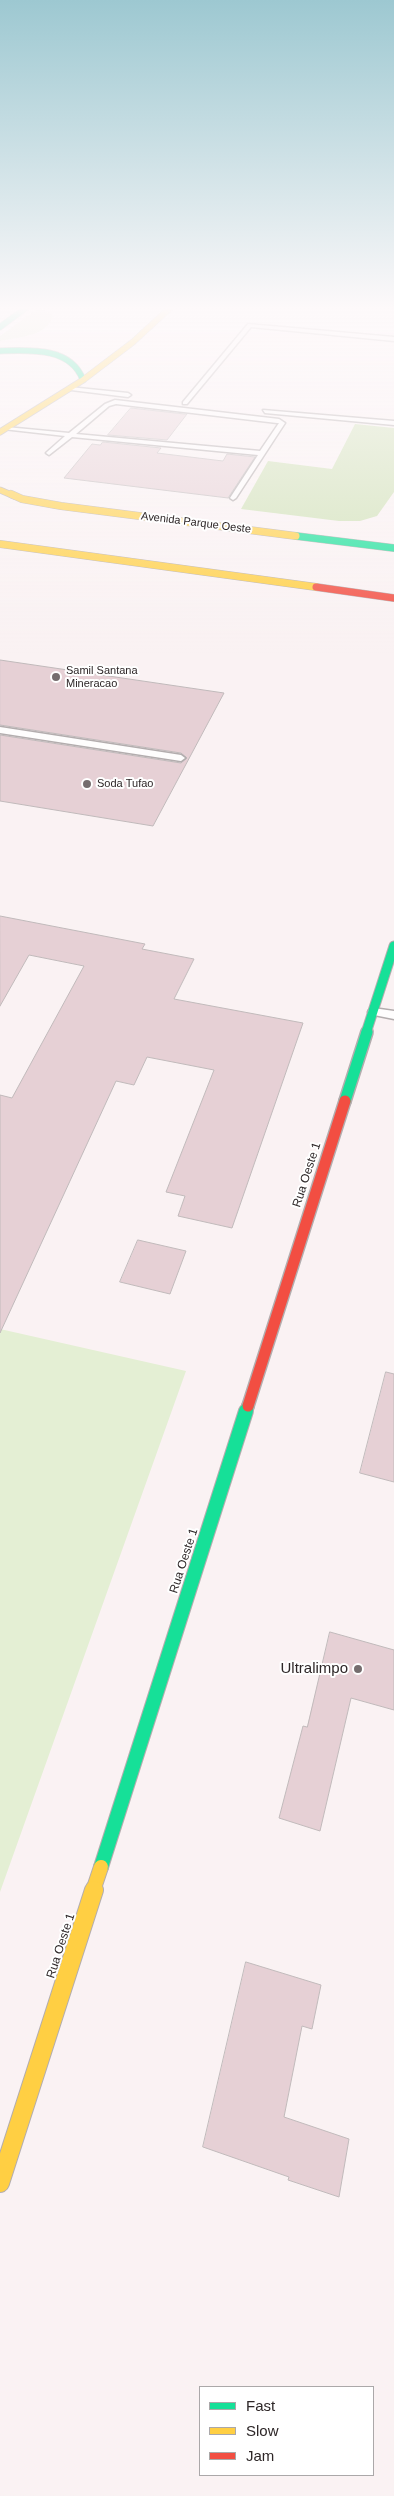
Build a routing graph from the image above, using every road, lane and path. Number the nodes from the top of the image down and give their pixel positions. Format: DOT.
graph roads {
  1 [pos="85,423"];
  2 [pos="282,423"];
  3 [pos="3,430"];
  4 [pos="70,436"];
  5 [pos="49,453"];
  6 [pos="260,453"];
  7 [pos="0,490"];
  8 [pos="233,498"];
  9 [pos="0,544"];
  10 [pos="394,548"];
  11 [pos="394,598"];
  12 [pos="0,730"];
  13 [pos="181,758"];
  14 [pos="394,946"];
  15 [pos="373,1012"];
  16 [pos="394,1015"];
  17 [pos="0,2183"];
  1 -- 4 [label="lane"];
  2 -- 6 [label="lane"];
  3 -- 4 [label="lane"];
  4 -- 5 [label="lane"];
  4 -- 6 [label="lane"];
  6 -- 8 [label="lane"];
  7 -- 10 [label="street, Avenida Parque Oeste"];
  9 -- 11 [label="street"];
  12 -- 13 [label="lane"];
  14 -- 15 [label="street, Rua Oeste 1"];
  15 -- 16 [label="lane"];
  15 -- 17 [label="street, Rua Oeste 1"];
}
